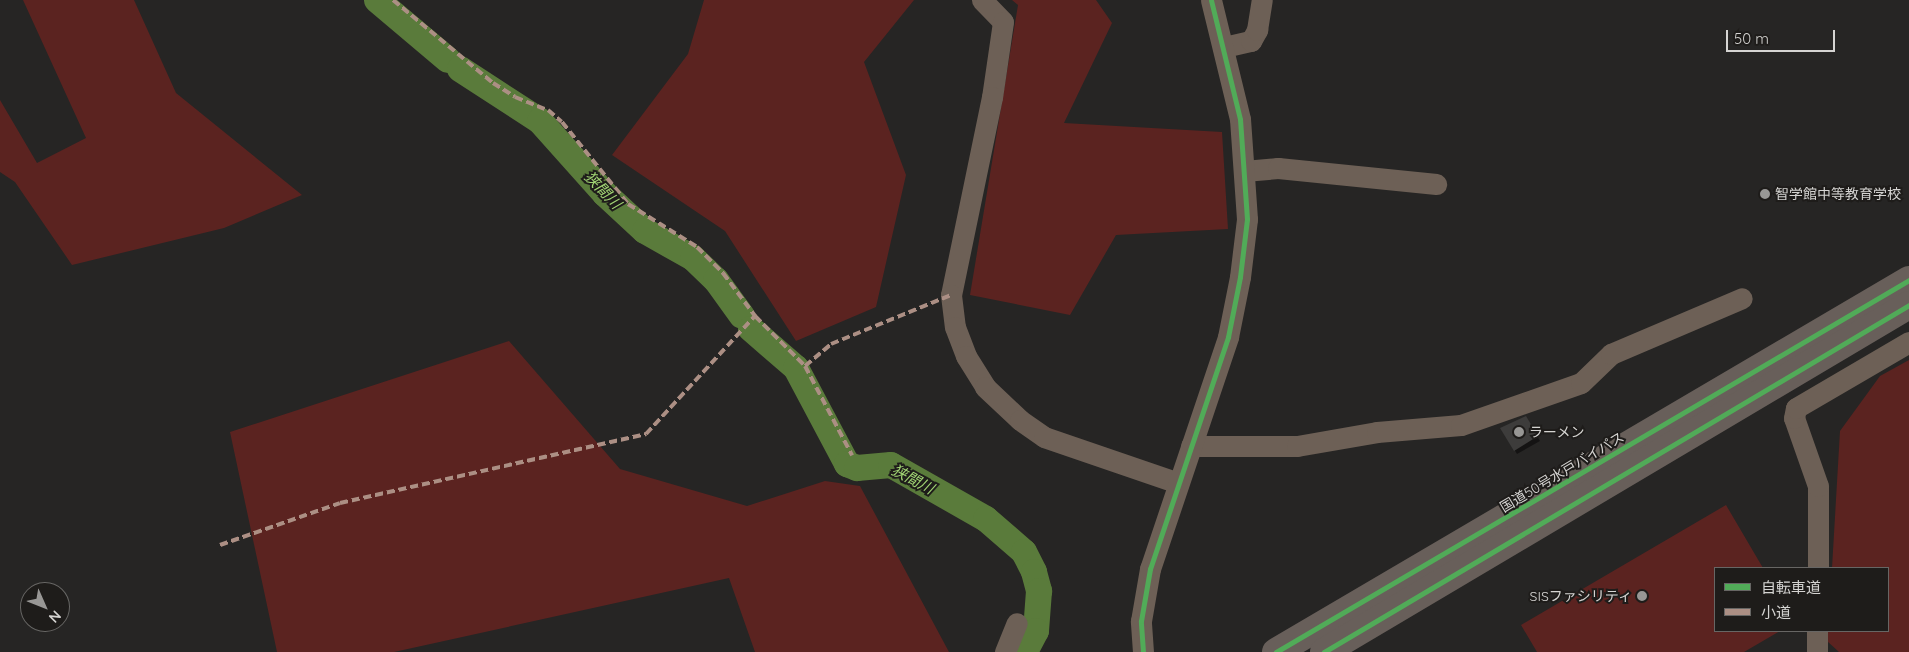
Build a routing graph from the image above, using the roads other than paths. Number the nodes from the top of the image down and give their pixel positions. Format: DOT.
graph roads {
  1 [pos="982,0"];
  2 [pos="1211,0"];
  3 [pos="1262,0"];
  4 [pos="1224,47"];
  5 [pos="1244,171"];
  6 [pos="1436,184"];
  7 [pos="1909,280"];
  8 [pos="1742,298"];
  9 [pos="1909,305"];
  10 [pos="1909,342"];
  11 [pos="1191,446"];
  12 [pos="1178,482"];
  13 [pos="1818,567"];
  14 [pos="1017,623"];
  15 [pos="1817,632"];
  16 [pos="1006,652"];
  17 [pos="1143,652"];
  18 [pos="1276,652"];
  19 [pos="1324,652"];
  20 [pos="1817,652"];
  1 -- 12 [label="street"];
  2 -- 4 [label="street"];
  3 -- 4 [label="street"];
  4 -- 5 [label="street"];
  5 -- 6 [label="street"];
  5 -- 11 [label="street"];
  7 -- 18 [label="highway, 国道50号水戸バイパス"];
  8 -- 11 [label="street"];
  9 -- 19 [label="highway"];
  10 -- 13 [label="street"];
  11 -- 12 [label="street"];
  12 -- 17 [label="street"];
  14 -- 16 [label="street"];
  15 -- 20 [label="street"];
}
